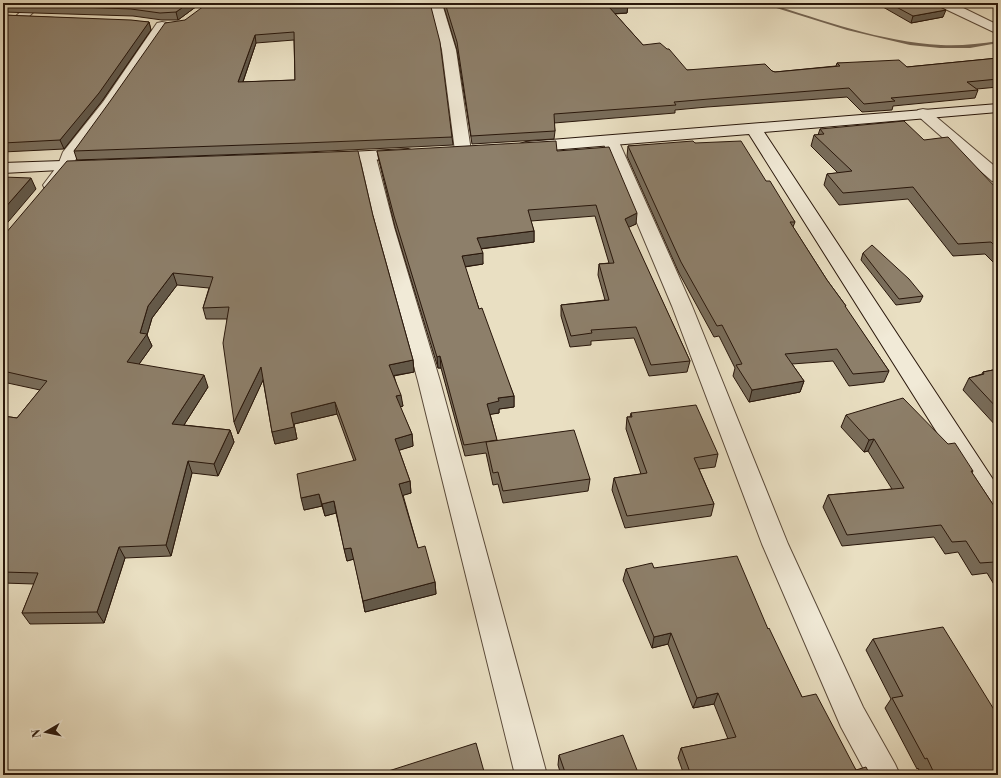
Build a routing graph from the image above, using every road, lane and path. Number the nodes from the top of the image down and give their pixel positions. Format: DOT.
graph roads {
  1 [pos="37,3"];
  2 [pos="433,3"];
  3 [pos="943,3"];
  4 [pos="35,19"];
  5 [pos="162,25"];
  6 [pos="995,28"];
  7 [pos="998,108"];
  8 [pos="923,113"];
  9 [pos="754,129"];
  10 [pos="611,142"];
  11 [pos="510,148"];
  12 [pos="447,152"];
  13 [pos="424,154"];
  14 [pos="368,157"];
  15 [pos="313,158"];
  16 [pos="106,165"];
  17 [pos="66,166"];
  18 [pos="3,168"];
  19 [pos="997,176"];
  20 [pos="39,200"];
  21 [pos="998,508"];
  22 [pos="531,775"];
  23 [pos="884,775"];
  1 -- 4 [label="street"];
  2 -- 12 [label="street"];
  3 -- 6 [label="street"];
  5 -- 17 [label="street"];
  7 -- 8 [label="street"];
  8 -- 9 [label="street"];
  8 -- 19 [label="street"];
  9 -- 10 [label="street"];
  9 -- 21 [label="street"];
  10 -- 11 [label="street"];
  10 -- 23 [label="street"];
  13 -- 14 [label="street"];
  14 -- 15 [label="street"];
  14 -- 22 [label="street"];
  16 -- 17 [label="street"];
  17 -- 18 [label="street"];
  17 -- 20 [label="street"];
}
